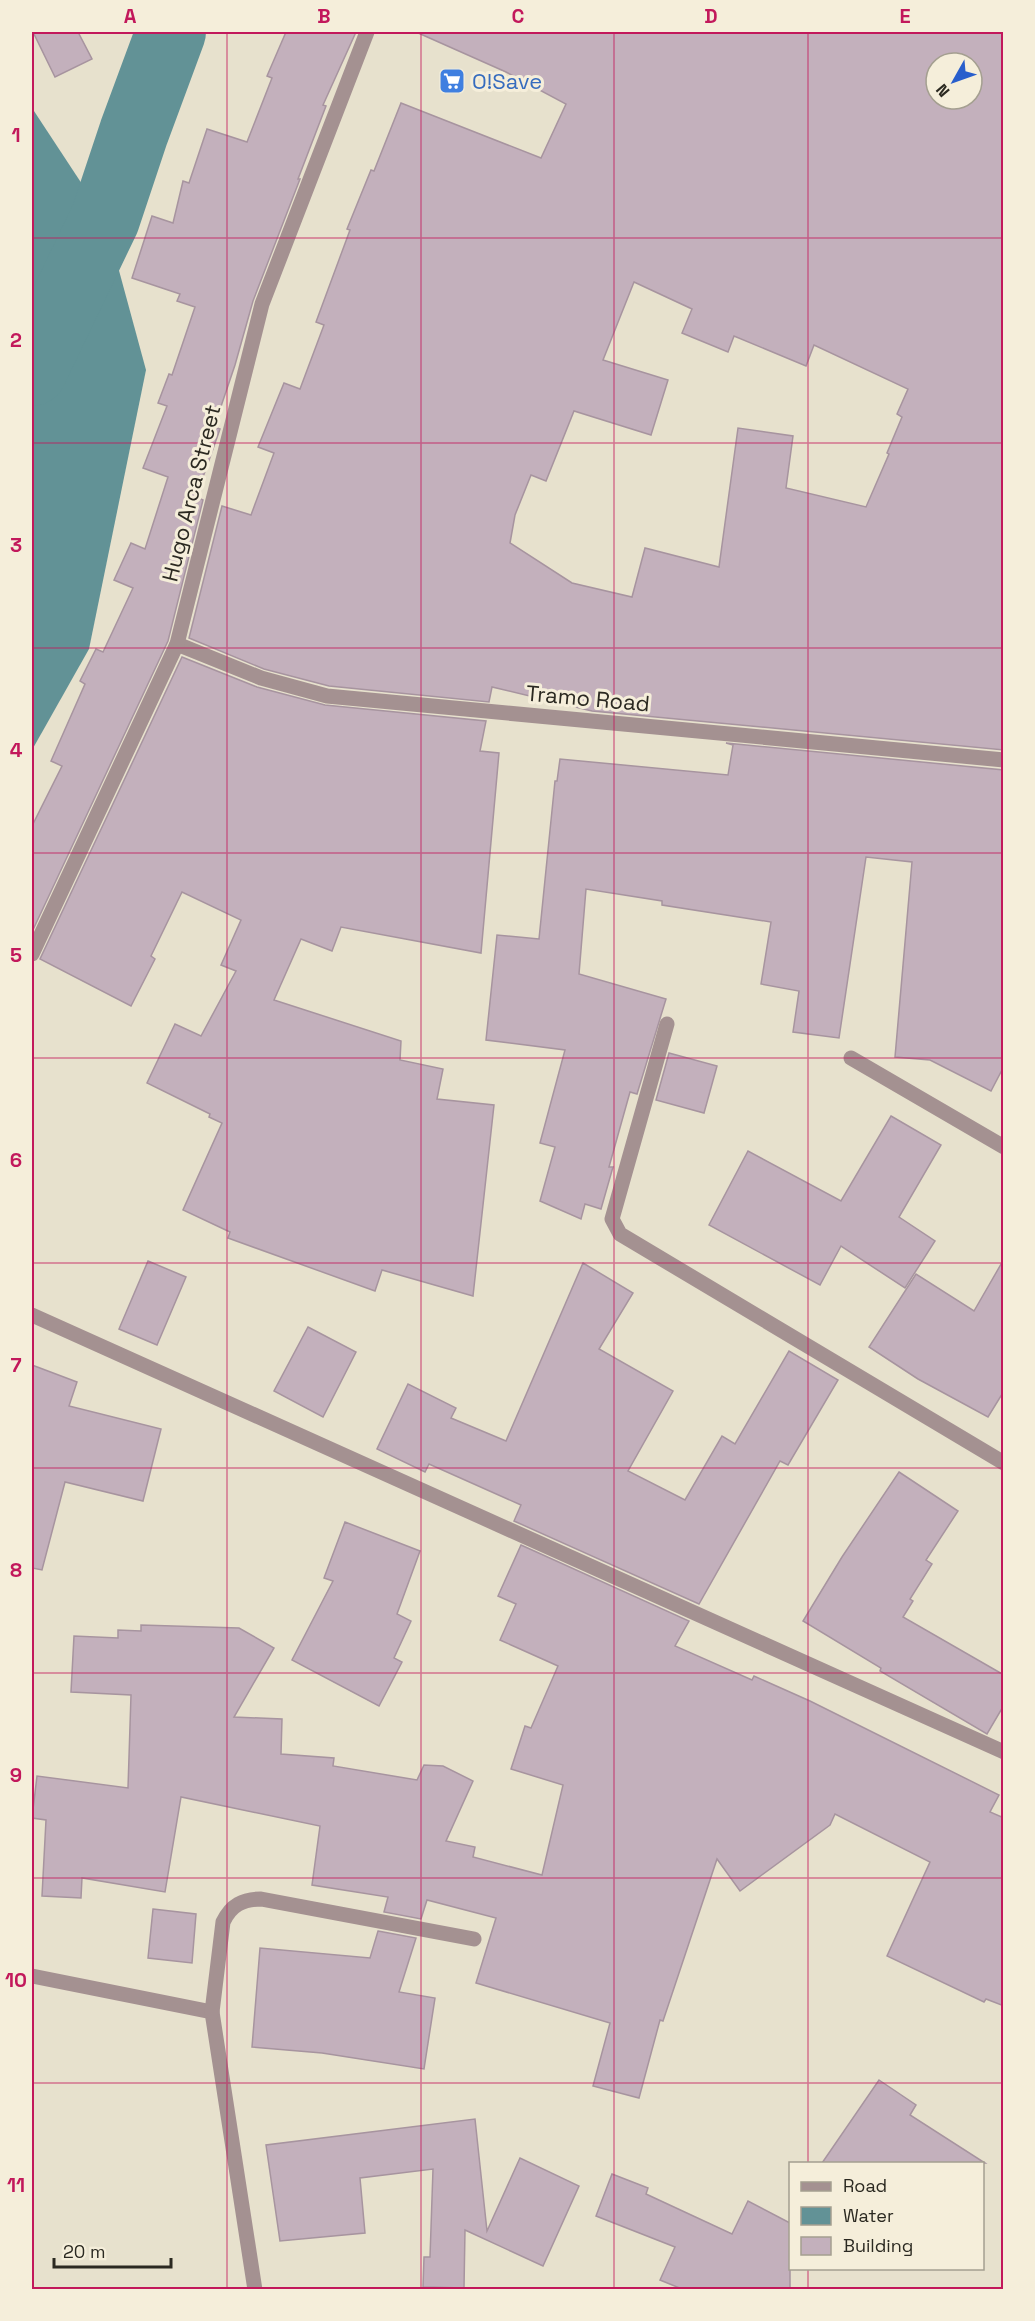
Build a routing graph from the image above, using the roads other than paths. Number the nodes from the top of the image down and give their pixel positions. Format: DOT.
graph roads {
  1 [pos="367,32"];
  2 [pos="177,644"];
  3 [pos="1004,760"];
  4 [pos="32,954"];
  5 [pos="667,1024"];
  6 [pos="850,1058"];
  7 [pos="1004,1147"];
  8 [pos="32,1315"];
  9 [pos="1004,1462"];
  10 [pos="1004,1752"];
  11 [pos="474,1939"];
  12 [pos="32,1976"];
  13 [pos="212,2012"];
  14 [pos="255,2289"];
  1 -- 2 [label="street, Hugo Arca Street"];
  2 -- 3 [label="street, Tramo Road"];
  2 -- 4 [label="street, Hugo Arca Street"];
  5 -- 9 [label="street"];
  6 -- 7 [label="street"];
  8 -- 10 [label="street"];
  11 -- 13 [label="street"];
  12 -- 13 [label="street"];
  13 -- 14 [label="street"];
}
